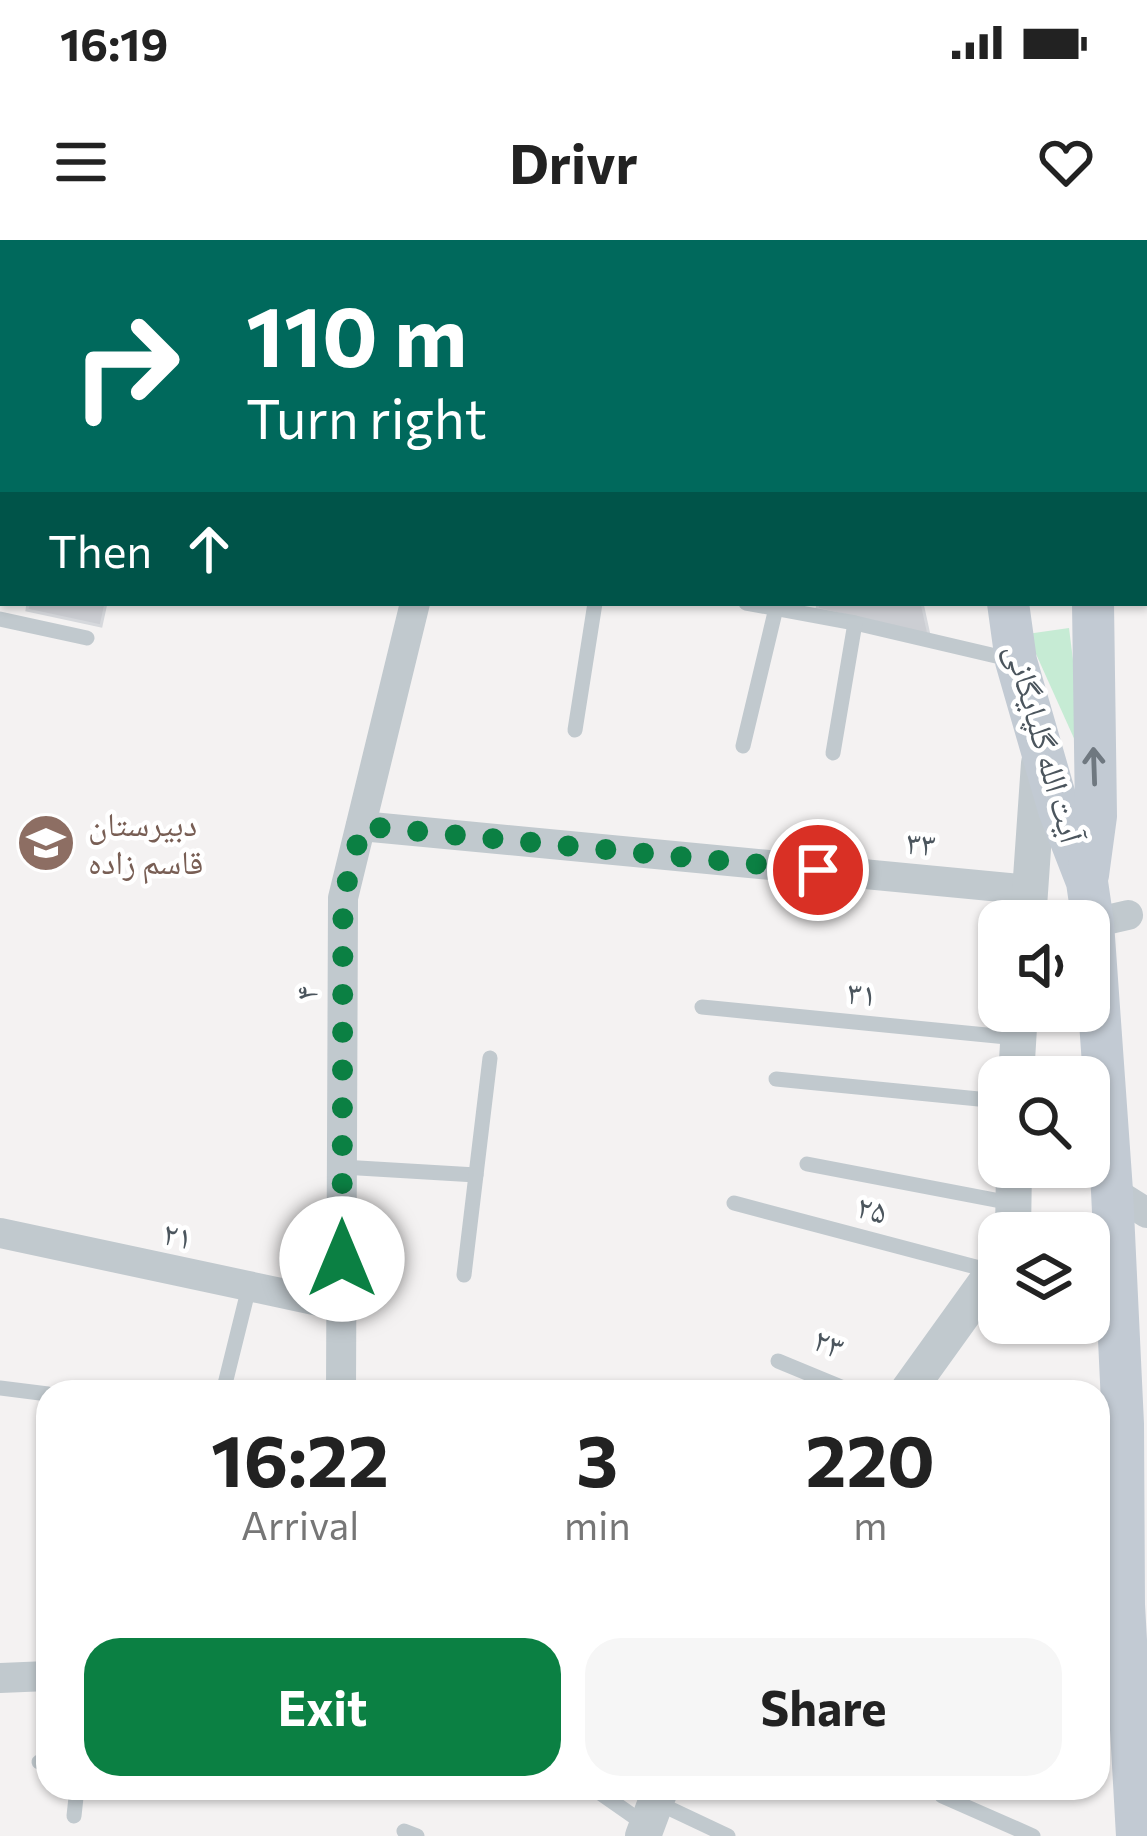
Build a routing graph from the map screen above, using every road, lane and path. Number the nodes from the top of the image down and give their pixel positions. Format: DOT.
graph roads {
  1 [pos="414,606"];
  2 [pos="595,606"];
  3 [pos="764,606"];
  4 [pos="1008,606"];
  5 [pos="1094,606"];
  6 [pos="776,608"];
  7 [pos="0,620"];
  8 [pos="855,623"];
  9 [pos="87,638"];
  10 [pos="1016,661"];
  11 [pos="575,730"];
  12 [pos="1040,737"];
  13 [pos="743,746"];
  14 [pos="833,753"];
  15 [pos="362,826"];
  16 [pos="995,900"];
  17 [pos="1029,900"];
  18 [pos="1100,900"];
  19 [pos="1102,900"];
  20 [pos="702,1007"];
  21 [pos="1110,1007"];
  22 [pos="978,1022"];
  23 [pos="490,1058"];
  24 [pos="776,1079"];
  25 [pos="978,1099"];
  26 [pos="807,1164"];
  27 [pos="342,1167"];
  28 [pos="476,1175"];
  29 [pos="734,1203"];
  30 [pos="1124,1207"];
  31 [pos="990,1212"];
  32 [pos="0,1233"];
  33 [pos="978,1264"];
  34 [pos="464,1275"];
  35 [pos="249,1287"];
  36 [pos="978,1293"];
  37 [pos="342,1306"];
  38 [pos="778,1361"];
  39 [pos="226,1380"];
  40 [pos="341,1380"];
  41 [pos="824,1380"];
  42 [pos="916,1380"];
  43 [pos="0,1388"];
  44 [pos="36,1392"];
  45 [pos="1135,1611"];
  46 [pos="36,1676"];
  47 [pos="0,1678"];
  48 [pos="1140,1741"];
  49 [pos="76,1800"];
  50 [pos="621,1800"];
  51 [pos="951,1800"];
  52 [pos="651,1813"];
  53 [pos="74,1816"];
  54 [pos="728,1836"];
  55 [pos="1033,1836"];
  56 [pos="1137,1836"];
  1 -- 15 [label="street, ۴"];
  2 -- 11 [label="lane"];
  3 -- 6 [label="lane"];
  4 -- 10 [label="main road, آیت الله گلپایگانی"];
  19 -- 5 [label="main road, آیت الله گلپایگانی, one-way"];
  6 -- 8 [label="lane"];
  6 -- 13 [label="lane"];
  7 -- 9 [label="lane"];
  8 -- 10 [label="lane"];
  8 -- 14 [label="lane"];
  10 -- 12 [label="main road, آیت الله گلپایگانی"];
  12 -- 17 [label="street"];
  12 -- 18 [label="main road, آیت الله گلپایگانی"];
  15 -- 16 [label="street, ۳۳"];
  15 -- 27 [label="street, ۴"];
  20 -- 22 [label="lane, ۳۱"];
  21 -- 30 [label="main road, آیت الله گلپایگانی"];
  23 -- 28 [label="lane"];
  24 -- 25 [label="lane"];
  26 -- 31 [label="lane"];
  27 -- 28 [label="lane"];
  27 -- 37 [label="street, ۴"];
  28 -- 34 [label="lane"];
  29 -- 33 [label="lane, ۲۵"];
  30 -- 45 [label="main road, آیت الله گلپایگانی"];
  32 -- 35 [label="street, ۲۱"];
  35 -- 37 [label="street, ۲۱"];
  35 -- 39 [label="lane"];
  36 -- 42 [label="street"];
  37 -- 40 [label="street, ۴"];
  38 -- 41 [label="lane, ۲۳"];
  43 -- 44 [label="lane"];
  45 -- 48 [label="main road, آیت الله گلپایگانی"];
  46 -- 47 [label="street"];
  48 -- 56 [label="main road, آیت الله گلپایگانی"];
  49 -- 53 [label="lane"];
  50 -- 52 [label="lane"];
  51 -- 55 [label="lane"];
  52 -- 54 [label="lane"];
}
